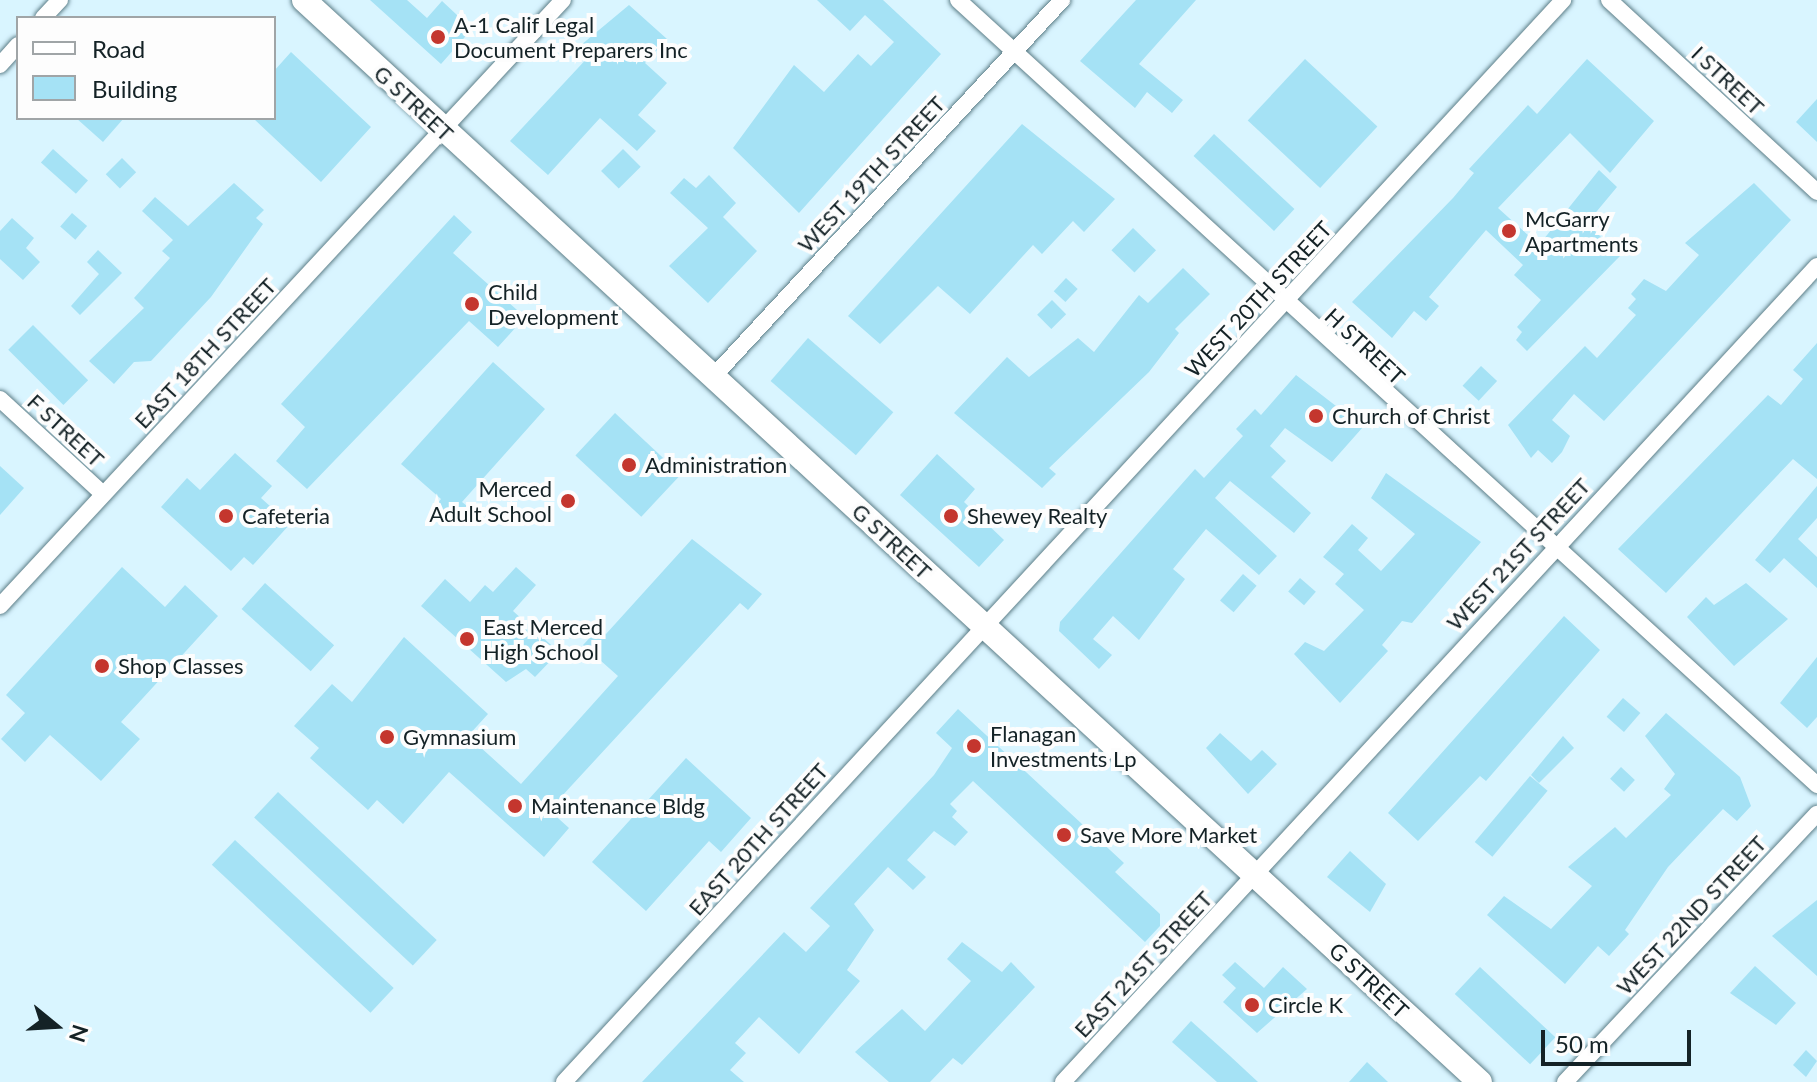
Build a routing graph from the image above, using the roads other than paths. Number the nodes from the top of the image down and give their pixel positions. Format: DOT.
graph roads {
  1 [pos="60,0"];
  2 [pos="304,0"];
  3 [pos="563,0"];
  4 [pos="958,0"];
  5 [pos="1062,0"];
  6 [pos="1563,0"];
  7 [pos="1609,0"];
  8 [pos="45,16"];
  9 [pos="16,47"];
  10 [pos="1014,52"];
  11 [pos="0,65"];
  12 [pos="444,130"];
  13 [pos="1817,192"];
  14 [pos="1817,266"];
  15 [pos="1285,301"];
  16 [pos="713,377"];
  17 [pos="0,399"];
  18 [pos="103,494"];
  19 [pos="1554,546"];
  20 [pos="0,606"];
  21 [pos="985,626"];
  22 [pos="1817,785"];
  23 [pos="1817,814"];
  24 [pos="1255,875"];
  25 [pos="564,1082"];
  26 [pos="1063,1082"];
  27 [pos="1480,1082"];
  28 [pos="1565,1082"];
  1 -- 8 [label="street"];
  2 -- 12 [label="main road, G STREET"];
  3 -- 12 [label="street, EAST 18TH STREET"];
  4 -- 10 [label="street, H STREET"];
  5 -- 10 [label="street, WEST 19TH STREET"];
  6 -- 15 [label="street, WEST 20TH STREET"];
  7 -- 13 [label="street, I STREET"];
  9 -- 11 [label="street"];
  10 -- 15 [label="street, H STREET"];
  10 -- 16 [label="street, WEST 19TH STREET"];
  12 -- 16 [label="main road, G STREET"];
  12 -- 18 [label="street, EAST 18TH STREET"];
  14 -- 19 [label="street, WEST 21ST STREET"];
  15 -- 19 [label="street, H STREET"];
  15 -- 21 [label="street, WEST 20TH STREET"];
  16 -- 21 [label="main road, G STREET"];
  17 -- 18 [label="street, F STREET"];
  18 -- 20 [label="street, EAST 18TH STREET"];
  19 -- 22 [label="street, H STREET"];
  19 -- 24 [label="street, WEST 21ST STREET"];
  21 -- 24 [label="main road, G STREET"];
  21 -- 25 [label="street, EAST 20TH STREET"];
  23 -- 28 [label="street, WEST 22ND STREET"];
  24 -- 26 [label="street, EAST 21ST STREET"];
  24 -- 27 [label="main road, G STREET"];
}
